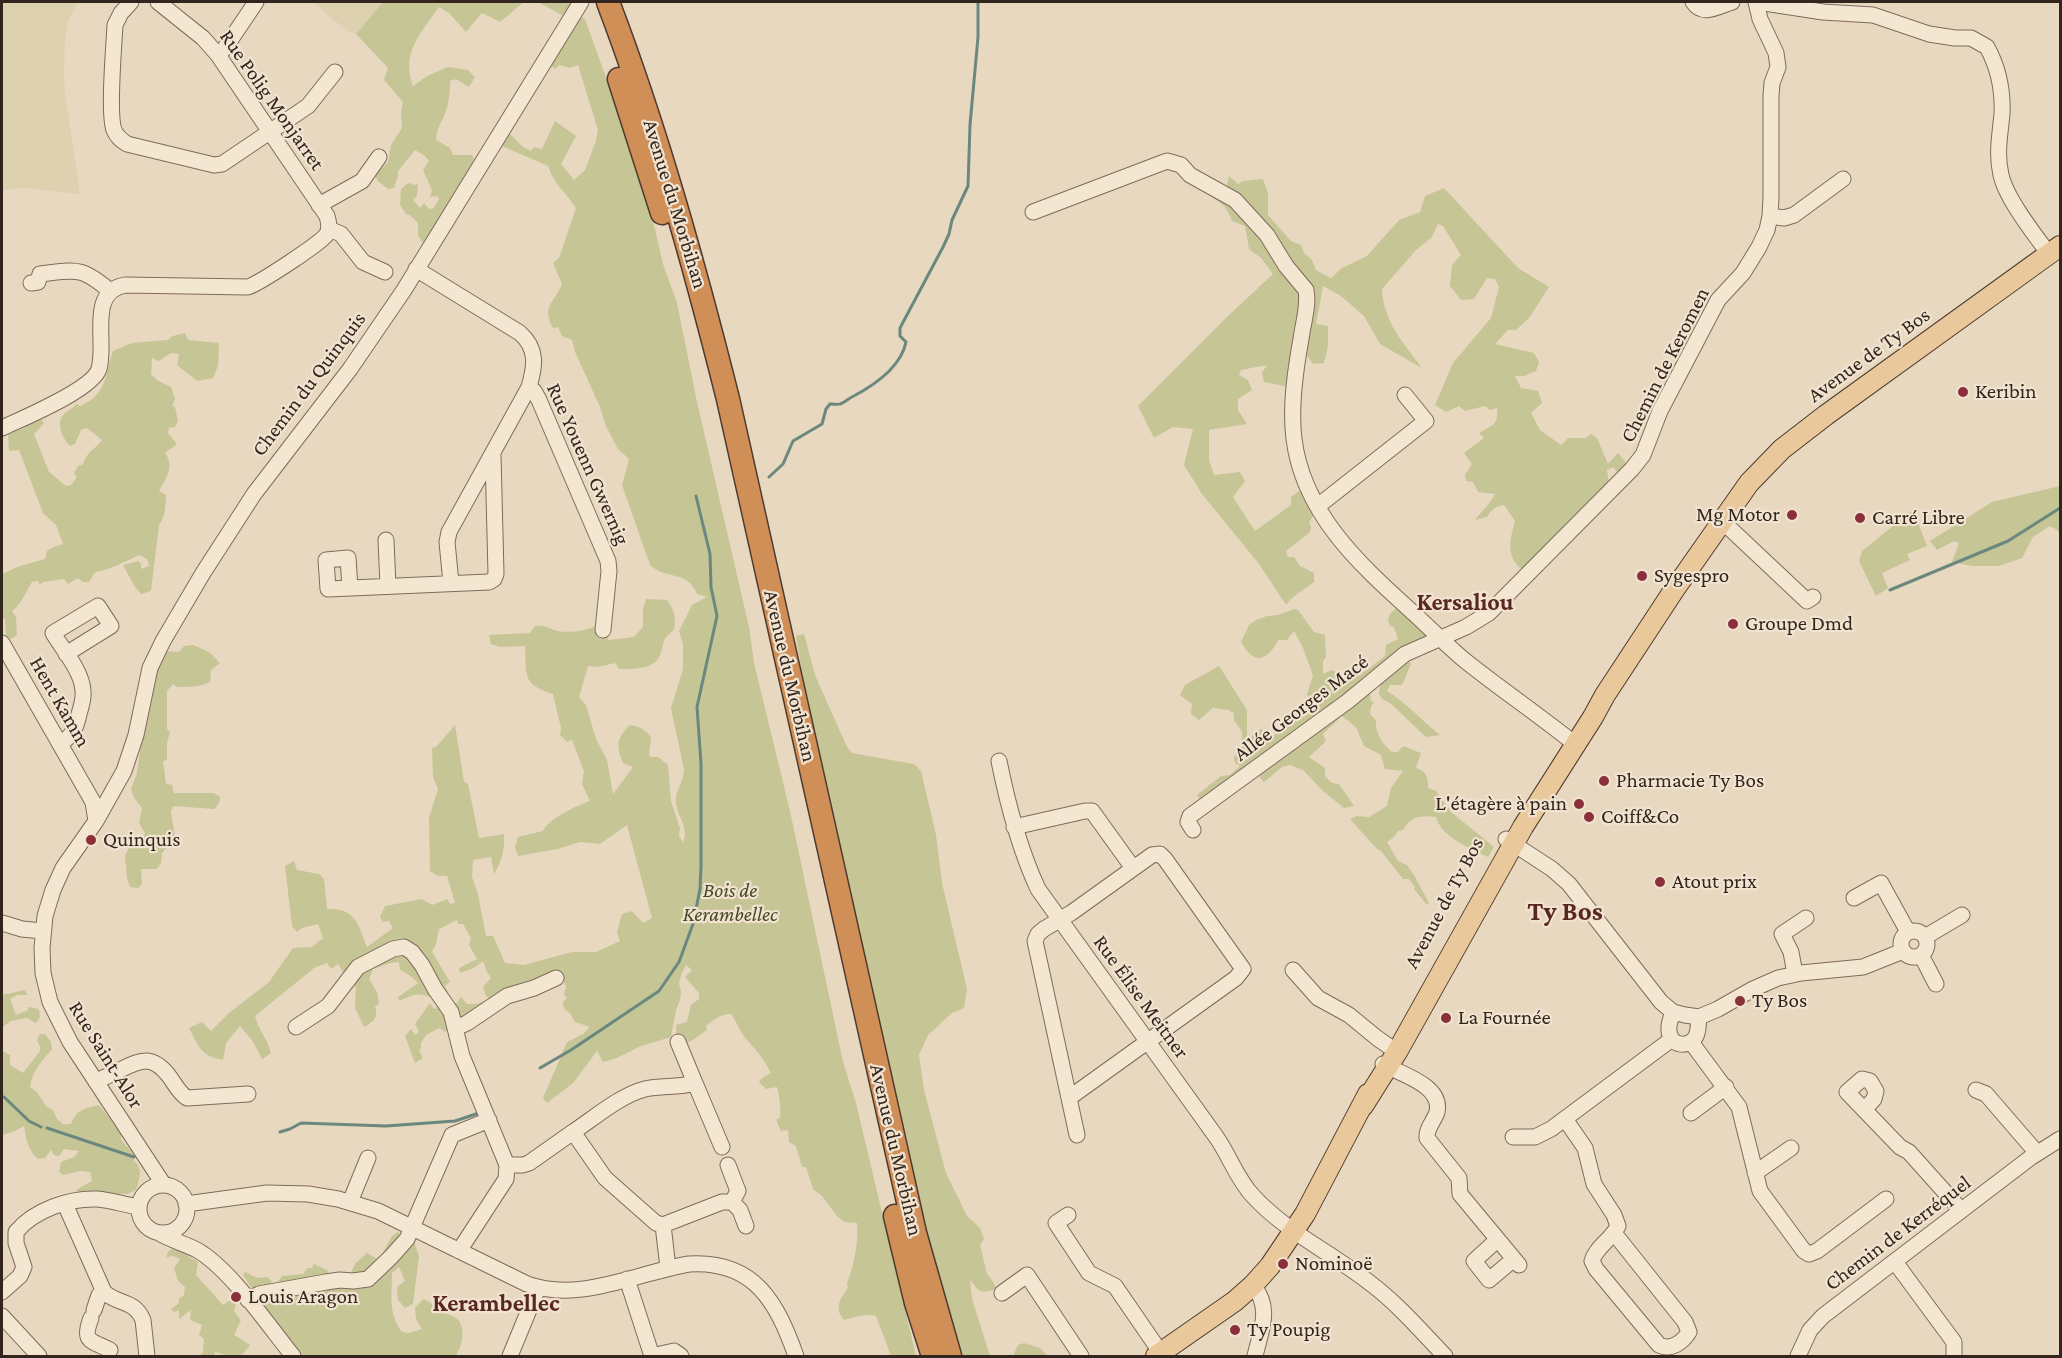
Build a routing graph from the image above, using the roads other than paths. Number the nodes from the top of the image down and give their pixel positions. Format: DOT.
graph roads {
  1 [pos="131,2"];
  2 [pos="158,2"];
  3 [pos="256,2"];
  4 [pos="608,2"];
  5 [pos="1693,2"];
  6 [pos="1731,2"];
  7 [pos="1757,2"];
  8 [pos="582,5"];
  9 [pos="218,54"];
  10 [pos="335,72"];
  11 [pos="270,132"];
  12 [pos="380,157"];
  13 [pos="1843,179"];
  14 [pos="319,205"];
  15 [pos="1033,212"];
  16 [pos="1770,216"];
  17 [pos="329,229"];
  18 [pos="2055,250"];
  19 [pos="416,269"];
  20 [pos="385,272"];
  21 [pos="31,283"];
  22 [pos="110,291"];
  23 [pos="529,387"];
  24 [pos="1405,395"];
  25 [pos="2,428"];
  26 [pos="493,455"];
  27 [pos="1318,506"];
  28 [pos="1722,521"];
  29 [pos="386,540"];
  30 [pos="451,583"];
  31 [pos="388,586"];
  32 [pos="350,588"];
  33 [pos="1813,597"];
  34 [pos="603,630"];
  35 [pos="1440,639"];
  36 [pos="2,643"];
  37 [pos="66,654"];
  38 [pos="1572,742"];
  39 [pos="60,744"];
  40 [pos="999,761"];
  41 [pos="118,782"];
  42 [pos="87,784"];
  43 [pos="105,807"];
  44 [pos="96,822"];
  45 [pos="1191,823"];
  46 [pos="1014,827"];
  47 [pos="1510,842"];
  48 [pos="1133,868"];
  49 [pos="1854,898"];
  50 [pos="1962,915"];
  51 [pos="1806,918"];
  52 [pos="1059,920"];
  53 [pos="2,923"];
  54 [pos="43,931"];
  55 [pos="1908,932"];
  56 [pos="1925,937"];
  57 [pos="1903,951"];
  58 [pos="1921,955"];
  59 [pos="1293,970"];
  60 [pos="1795,974"];
  61 [pos="556,978"];
  62 [pos="1936,984"];
  63 [pos="1673,1012"];
  64 [pos="1699,1017"];
  65 [pos="296,1027"];
  66 [pos="456,1028"];
  67 [pos="1672,1039"];
  68 [pos="678,1042"];
  69 [pos="1148,1042"];
  70 [pos="1691,1042"];
  71 [pos="1390,1058"];
  72 [pos="96,1082"];
  73 [pos="695,1083"];
  74 [pos="1726,1087"];
  75 [pos="1976,1090"];
  76 [pos="248,1094"];
  77 [pos="1069,1098"];
  78 [pos="1864,1110"];
  79 [pos="1691,1113"];
  80 [pos="489,1119"];
  81 [pos="1565,1119"];
  82 [pos="573,1132"];
  83 [pos="1077,1135"];
  84 [pos="1513,1137"];
  85 [pos="2061,1139"];
  86 [pos="722,1147"];
  87 [pos="1791,1148"];
  88 [pos="2037,1153"];
  89 [pos="146,1158"];
  90 [pos="368,1158"];
  91 [pos="507,1165"];
  92 [pos="728,1165"];
  93 [pos="1755,1173"];
  94 [pos="164,1185"];
  95 [pos="146,1192"];
  96 [pos="1886,1199"];
  97 [pos="350,1202"];
  98 [pos="732,1202"];
  99 [pos="65,1204"];
  100 [pos="139,1207"];
  101 [pos="1961,1210"];
  102 [pos="185,1211"];
  103 [pos="1068,1215"];
  104 [pos="663,1225"];
  105 [pos="746,1226"];
  106 [pos="411,1228"];
  107 [pos="1294,1231"];
  108 [pos="159,1233"];
  109 [pos="1614,1233"];
  110 [pos="1497,1240"];
  111 [pos="197,1250"];
  112 [pos="459,1251"];
  113 [pos="1894,1262"];
  114 [pos="668,1268"];
  115 [pos="627,1279"];
  116 [pos="1253,1285"];
  117 [pos="538,1288"];
  118 [pos="2,1292"];
  119 [pos="104,1292"];
  120 [pos="1002,1293"];
  121 [pos="249,1300"];
  122 [pos="2,1316"];
  123 [pos="110,1350"];
  124 [pos="1158,1355"];
  125 [pos="39,1356"];
  126 [pos="147,1356"];
  127 [pos="293,1356"];
  128 [pos="510,1356"];
  129 [pos="652,1356"];
  130 [pos="681,1356"];
  131 [pos="796,1356"];
  132 [pos="933,1356"];
  133 [pos="950,1356"];
  134 [pos="1081,1356"];
  135 [pos="1255,1356"];
  136 [pos="1445,1356"];
  137 [pos="1798,1356"];
  138 [pos="1954,1356"];
  1 -- 11 [label="street"];
  2 -- 9 [label="street, Rue Polig Monjarret"];
  3 -- 9 [label="street"];
  4 -- 133 [label="highway, Avenue du Morbihan"];
  5 -- 6 [label="street"];
  7 -- 16 [label="street, Chemin de Keromen"];
  7 -- 18 [label="street, Chemin de Keromen"];
  8 -- 19 [label="street, Chemin du Quinquis"];
  8 -- 132 [label="highway, Avenue du Morbihan"];
  9 -- 11 [label="street, Rue Polig Monjarret"];
  10 -- 11 [label="street"];
  11 -- 14 [label="street, Rue Polig Monjarret"];
  12 -- 14 [label="street, Rue Polig Monjarret"];
  13 -- 16 [label="street"];
  14 -- 17 [label="street, Rue Polig Monjarret"];
  15 -- 27 [label="street"];
  16 -- 35 [label="street, Chemin de Keromen"];
  17 -- 20 [label="street"];
  17 -- 22 [label="street"];
  18 -- 28 [label="main road, Avenue de Ty Bos"];
  19 -- 23 [label="street, Rue Youenn Gwernig"];
  19 -- 41 [label="street, Chemin du Quinquis"];
  21 -- 22 [label="street"];
  22 -- 25 [label="street"];
  23 -- 26 [label="street"];
  23 -- 34 [label="street, Rue Youenn Gwernig"];
  24 -- 27 [label="street"];
  26 -- 30 [label="street"];
  26 -- 30 [label="street"];
  27 -- 35 [label="street"];
  28 -- 33 [label="street"];
  28 -- 38 [label="main road, Avenue de Ty Bos"];
  29 -- 31 [label="street"];
  30 -- 31 [label="street"];
  31 -- 32 [label="street"];
  35 -- 38 [label="street"];
  35 -- 45 [label="street, Allée Georges Macé"];
  36 -- 39 [label="street, Hent Kamm"];
  37 -- 39 [label="street"];
  38 -- 47 [label="main road, Avenue de Ty Bos"];
  39 -- 42 [label="street, Hent Kamm"];
  40 -- 46 [label="street, Rue Élise Meitner"];
  41 -- 42 [label="street"];
  41 -- 43 [label="street, Chemin du Quinquis"];
  42 -- 43 [label="street, Hent Kamm"];
  42 -- 44 [label="street, Hent Kamm"];
  43 -- 44 [label="street, Rue Saint-Alor"];
  44 -- 54 [label="street, Rue Saint-Alor"];
  46 -- 48 [label="street"];
  46 -- 52 [label="street, Rue Élise Meitner"];
  47 -- 63 [label="street"];
  47 -- 71 [label="main road, Avenue de Ty Bos"];
  48 -- 52 [label="street"];
  48 -- 69 [label="street"];
  49 -- 55 [label="street"];
  50 -- 56 [label="street"];
  51 -- 60 [label="street"];
  52 -- 69 [label="street, Rue Élise Meitner"];
  52 -- 77 [label="street"];
  53 -- 54 [label="street"];
  54 -- 72 [label="street, Rue Saint-Alor"];
  55 -- 56 [label="street"];
  55 -- 57 [label="street"];
  56 -- 58 [label="street"];
  57 -- 58 [label="street"];
  57 -- 60 [label="street"];
  58 -- 62 [label="street"];
  59 -- 71 [label="street"];
  60 -- 64 [label="street"];
  61 -- 66 [label="street"];
  63 -- 64 [label="street"];
  63 -- 67 [label="street"];
  64 -- 70 [label="street"];
  65 -- 66 [label="street"];
  66 -- 80 [label="street"];
  67 -- 70 [label="street"];
  67 -- 81 [label="street"];
  68 -- 73 [label="street"];
  69 -- 77 [label="street"];
  69 -- 107 [label="street, Rue Élise Meitner"];
  70 -- 74 [label="street"];
  71 -- 107 [label="main road, Avenue de Ty Bos"];
  71 -- 110 [label="street"];
  72 -- 76 [label="street"];
  72 -- 89 [label="street, Rue Saint-Alor"];
  73 -- 82 [label="street"];
  73 -- 86 [label="street"];
  74 -- 79 [label="street"];
  74 -- 93 [label="street"];
  75 -- 88 [label="street"];
  77 -- 83 [label="street"];
  78 -- 101 [label="street"];
  80 -- 91 [label="street"];
  80 -- 106 [label="street"];
  81 -- 84 [label="street"];
  81 -- 109 [label="street"];
  82 -- 91 [label="street"];
  82 -- 104 [label="street"];
  85 -- 88 [label="street, Chemin de Kerréquel"];
  87 -- 93 [label="street"];
  88 -- 101 [label="street, Chemin de Kerréquel"];
  89 -- 94 [label="street, Rue Saint-Alor"];
  89 -- 95 [label="street"];
  90 -- 97 [label="street"];
  91 -- 112 [label="street"];
  92 -- 98 [label="street"];
  93 -- 96 [label="street"];
  94 -- 95 [label="street"];
  94 -- 102 [label="street"];
  95 -- 100 [label="street"];
  97 -- 102 [label="street"];
  97 -- 106 [label="street"];
  98 -- 104 [label="street"];
  98 -- 105 [label="street"];
  99 -- 100 [label="street"];
  99 -- 118 [label="street"];
  99 -- 119 [label="street"];
  100 -- 108 [label="street"];
  101 -- 113 [label="street, Chemin de Kerréquel"];
  102 -- 108 [label="street"];
  102 -- 111 [label="street"];
  103 -- 124 [label="street"];
  104 -- 114 [label="street"];
  106 -- 112 [label="street"];
  106 -- 121 [label="street"];
  107 -- 116 [label="main road, Avenue de Ty Bos"];
  107 -- 136 [label="street, Rue Élise Meitner"];
  108 -- 111 [label="street"];
  109 -- 109 [label="street"];
  110 -- 110 [label="street"];
  111 -- 121 [label="street"];
  112 -- 117 [label="street"];
  113 -- 137 [label="street, Chemin de Kerréquel"];
  113 -- 138 [label="street"];
  114 -- 115 [label="street"];
  114 -- 131 [label="street"];
  115 -- 117 [label="street"];
  115 -- 129 [label="street"];
  116 -- 124 [label="main road, Avenue de Ty Bos"];
  116 -- 135 [label="street"];
  117 -- 128 [label="street"];
  119 -- 123 [label="street"];
  119 -- 126 [label="street"];
  120 -- 134 [label="street"];
  121 -- 127 [label="street"];
  122 -- 125 [label="street"];
  129 -- 130 [label="street"];
}
